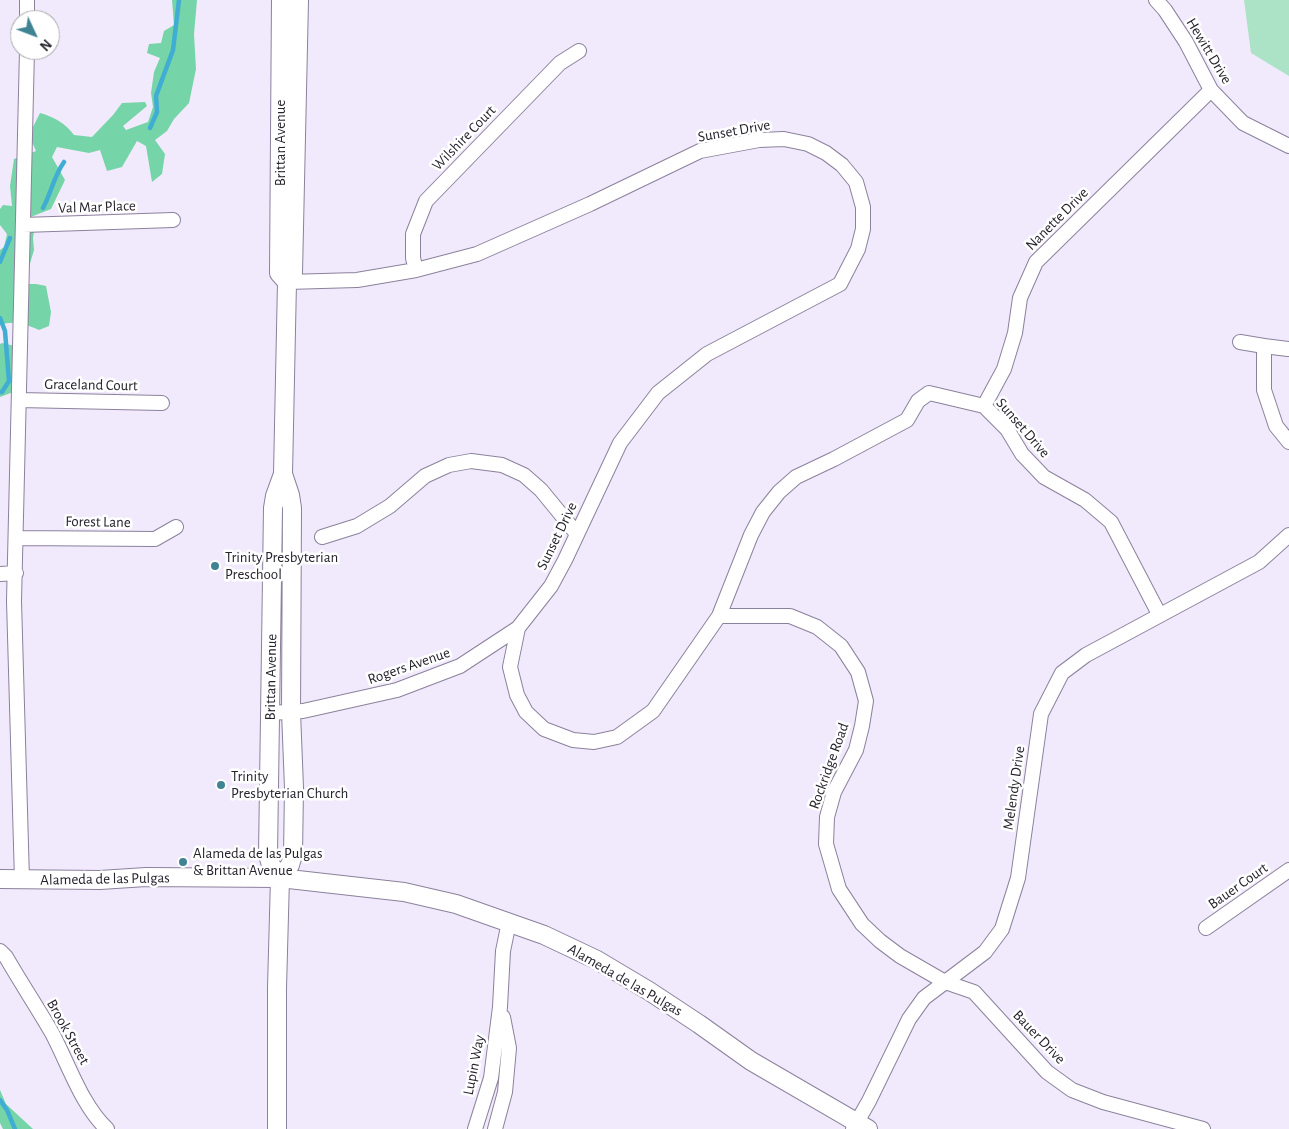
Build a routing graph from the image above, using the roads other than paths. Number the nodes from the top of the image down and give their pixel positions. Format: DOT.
graph roads {
  1 [pos="281,0"];
  2 [pos="299,0"];
  3 [pos="1156,0"];
  4 [pos="579,51"];
  5 [pos="27,60"];
  6 [pos="1211,90"];
  7 [pos="1289,146"];
  8 [pos="173,220"];
  9 [pos="23,225"];
  10 [pos="416,270"];
  11 [pos="287,282"];
  12 [pos="1240,342"];
  13 [pos="1264,346"];
  14 [pos="1288,349"];
  15 [pos="19,400"];
  16 [pos="162,403"];
  17 [pos="984,406"];
  18 [pos="1289,442"];
  19 [pos="284,474"];
  20 [pos="176,527"];
  21 [pos="577,534"];
  22 [pos="1289,535"];
  23 [pos="322,537"];
  24 [pos="16,538"];
  25 [pos="16,573"];
  26 [pos="0,574"];
  27 [pos="1159,614"];
  28 [pos="718,616"];
  29 [pos="518,628"];
  30 [pos="291,712"];
  31 [pos="270,713"];
  32 [pos="1289,870"];
  33 [pos="280,878"];
  34 [pos="0,880"];
  35 [pos="22,880"];
  36 [pos="509,922"];
  37 [pos="1206,928"];
  38 [pos="0,951"];
  39 [pos="945,982"];
  40 [pos="500,1007"];
  41 [pos="859,1127"];
  42 [pos="107,1129"];
  43 [pos="277,1129"];
  44 [pos="475,1129"];
  45 [pos="495,1129"];
  46 [pos="1203,1129"];
  1 -- 11 [label="main road, Brittan Avenue"];
  2 -- 11 [label="main road, Brittan Avenue"];
  3 -- 6 [label="street, Hewitt Drive"];
  4 -- 10 [label="street, Wilshire Court"];
  5 -- 9 [label="street"];
  6 -- 7 [label="street, Hewitt Drive"];
  6 -- 17 [label="street, Nanette Drive"];
  8 -- 9 [label="street, Val Mar Place"];
  9 -- 15 [label="street"];
  10 -- 11 [label="street, Sunset Drive"];
  10 -- 21 [label="street, Sunset Drive"];
  11 -- 19 [label="main road, Brittan Avenue"];
  12 -- 13 [label="street"];
  13 -- 14 [label="street"];
  13 -- 18 [label="street"];
  15 -- 16 [label="street, Graceland Court"];
  15 -- 24 [label="street"];
  17 -- 27 [label="street, Sunset Drive"];
  17 -- 28 [label="street, Sunset Drive"];
  19 -- 30 [label="main road, Brittan Avenue"];
  19 -- 31 [label="main road, Brittan Avenue"];
  20 -- 24 [label="street, Forest Lane"];
  21 -- 23 [label="street"];
  21 -- 29 [label="street, Sunset Drive"];
  22 -- 27 [label="street, Melendy Drive"];
  24 -- 25 [label="street"];
  25 -- 26 [label="street"];
  25 -- 35 [label="street"];
  27 -- 39 [label="street, Melendy Drive"];
  28 -- 29 [label="street, Sunset Drive"];
  28 -- 39 [label="street, Rockridge Road"];
  29 -- 30 [label="street, Rogers Avenue"];
  30 -- 31 [label="street, Rogers Avenue"];
  30 -- 33 [label="main road, Brittan Avenue"];
  31 -- 33 [label="main road, Brittan Avenue"];
  32 -- 37 [label="street, Bauer Court"];
  33 -- 35 [label="main road, Alameda de las Pulgas"];
  33 -- 36 [label="main road, Alameda de las Pulgas"];
  33 -- 43 [label="main road, Brittan Avenue"];
  34 -- 35 [label="main road, Alameda de las Pulgas"];
  36 -- 40 [label="street, Lupin Way"];
  36 -- 41 [label="main road, Alameda de las Pulgas"];
  38 -- 42 [label="street, Brook Street"];
  39 -- 41 [label="street, Melendy Drive"];
  39 -- 46 [label="street, Bauer Drive"];
  40 -- 44 [label="street, Lupin Way"];
  40 -- 45 [label="street, Lupin Way"];
}
